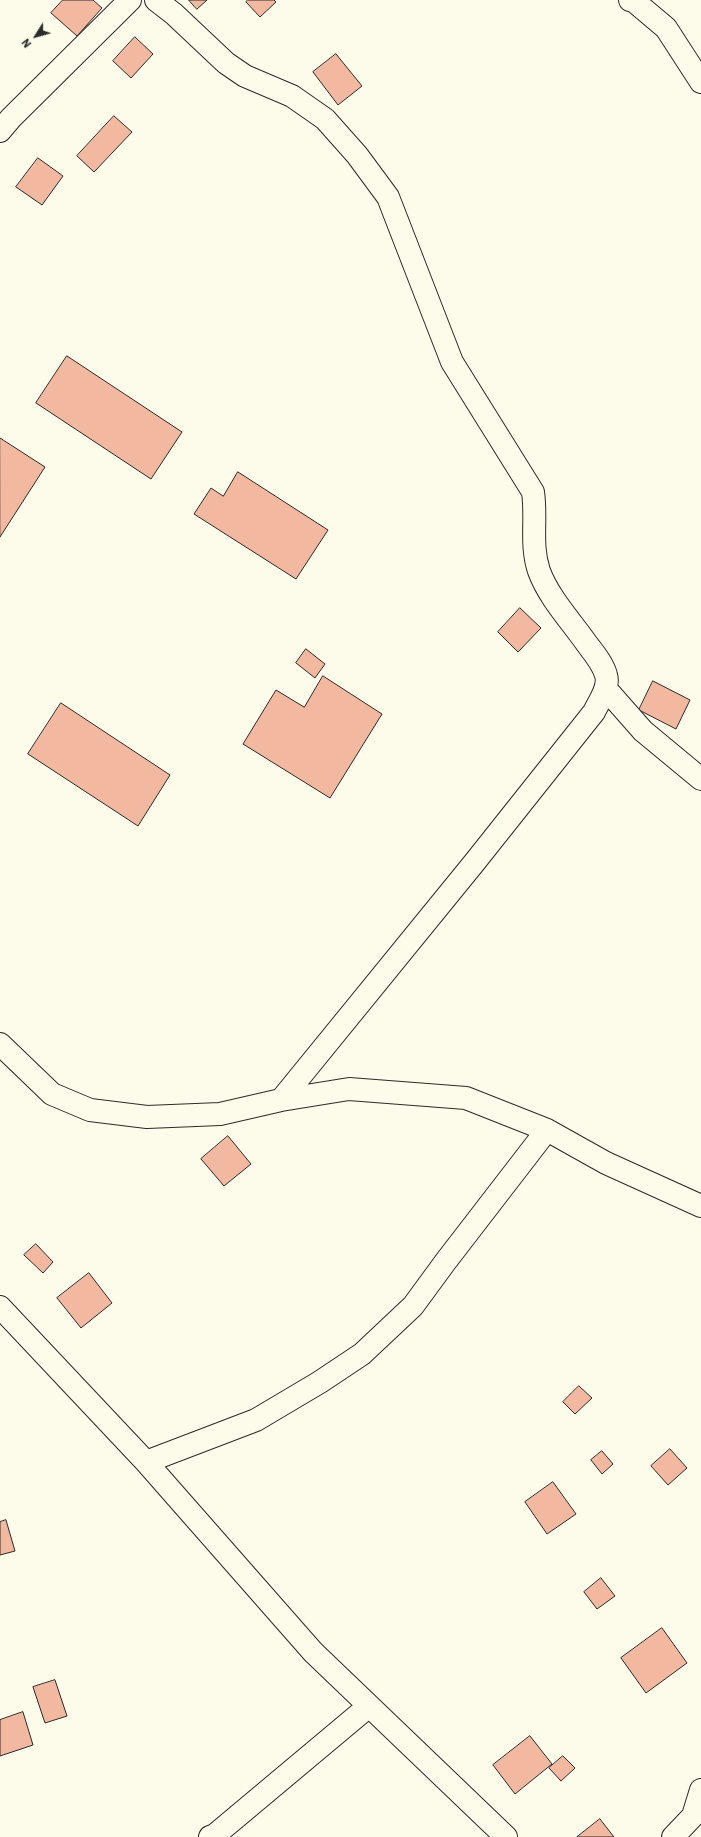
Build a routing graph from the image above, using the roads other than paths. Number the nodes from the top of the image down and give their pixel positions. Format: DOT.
graph roads {
  1 [pos="130,0"];
  2 [pos="156,0"];
  3 [pos="636,0"];
  4 [pos="701,82"];
  5 [pos="0,132"];
  6 [pos="606,689"];
  7 [pos="701,779"];
  8 [pos="0,1044"];
  9 [pos="281,1100"];
  10 [pos="547,1130"];
  11 [pos="701,1206"];
  12 [pos="0,1307"];
  13 [pos="146,1462"];
  14 [pos="369,1706"];
  15 [pos="701,1790"];
  16 [pos="210,1837"];
  17 [pos="506,1837"];
  18 [pos="672,1837"];
  1 -- 5 [label="street"];
  2 -- 6 [label="street"];
  3 -- 4 [label="street"];
  6 -- 7 [label="street"];
  6 -- 9 [label="street"];
  8 -- 9 [label="street"];
  9 -- 10 [label="street"];
  10 -- 11 [label="street"];
  10 -- 13 [label="street"];
  12 -- 13 [label="street"];
  13 -- 14 [label="street"];
  14 -- 16 [label="street"];
  14 -- 17 [label="street"];
  15 -- 18 [label="street"];
}
